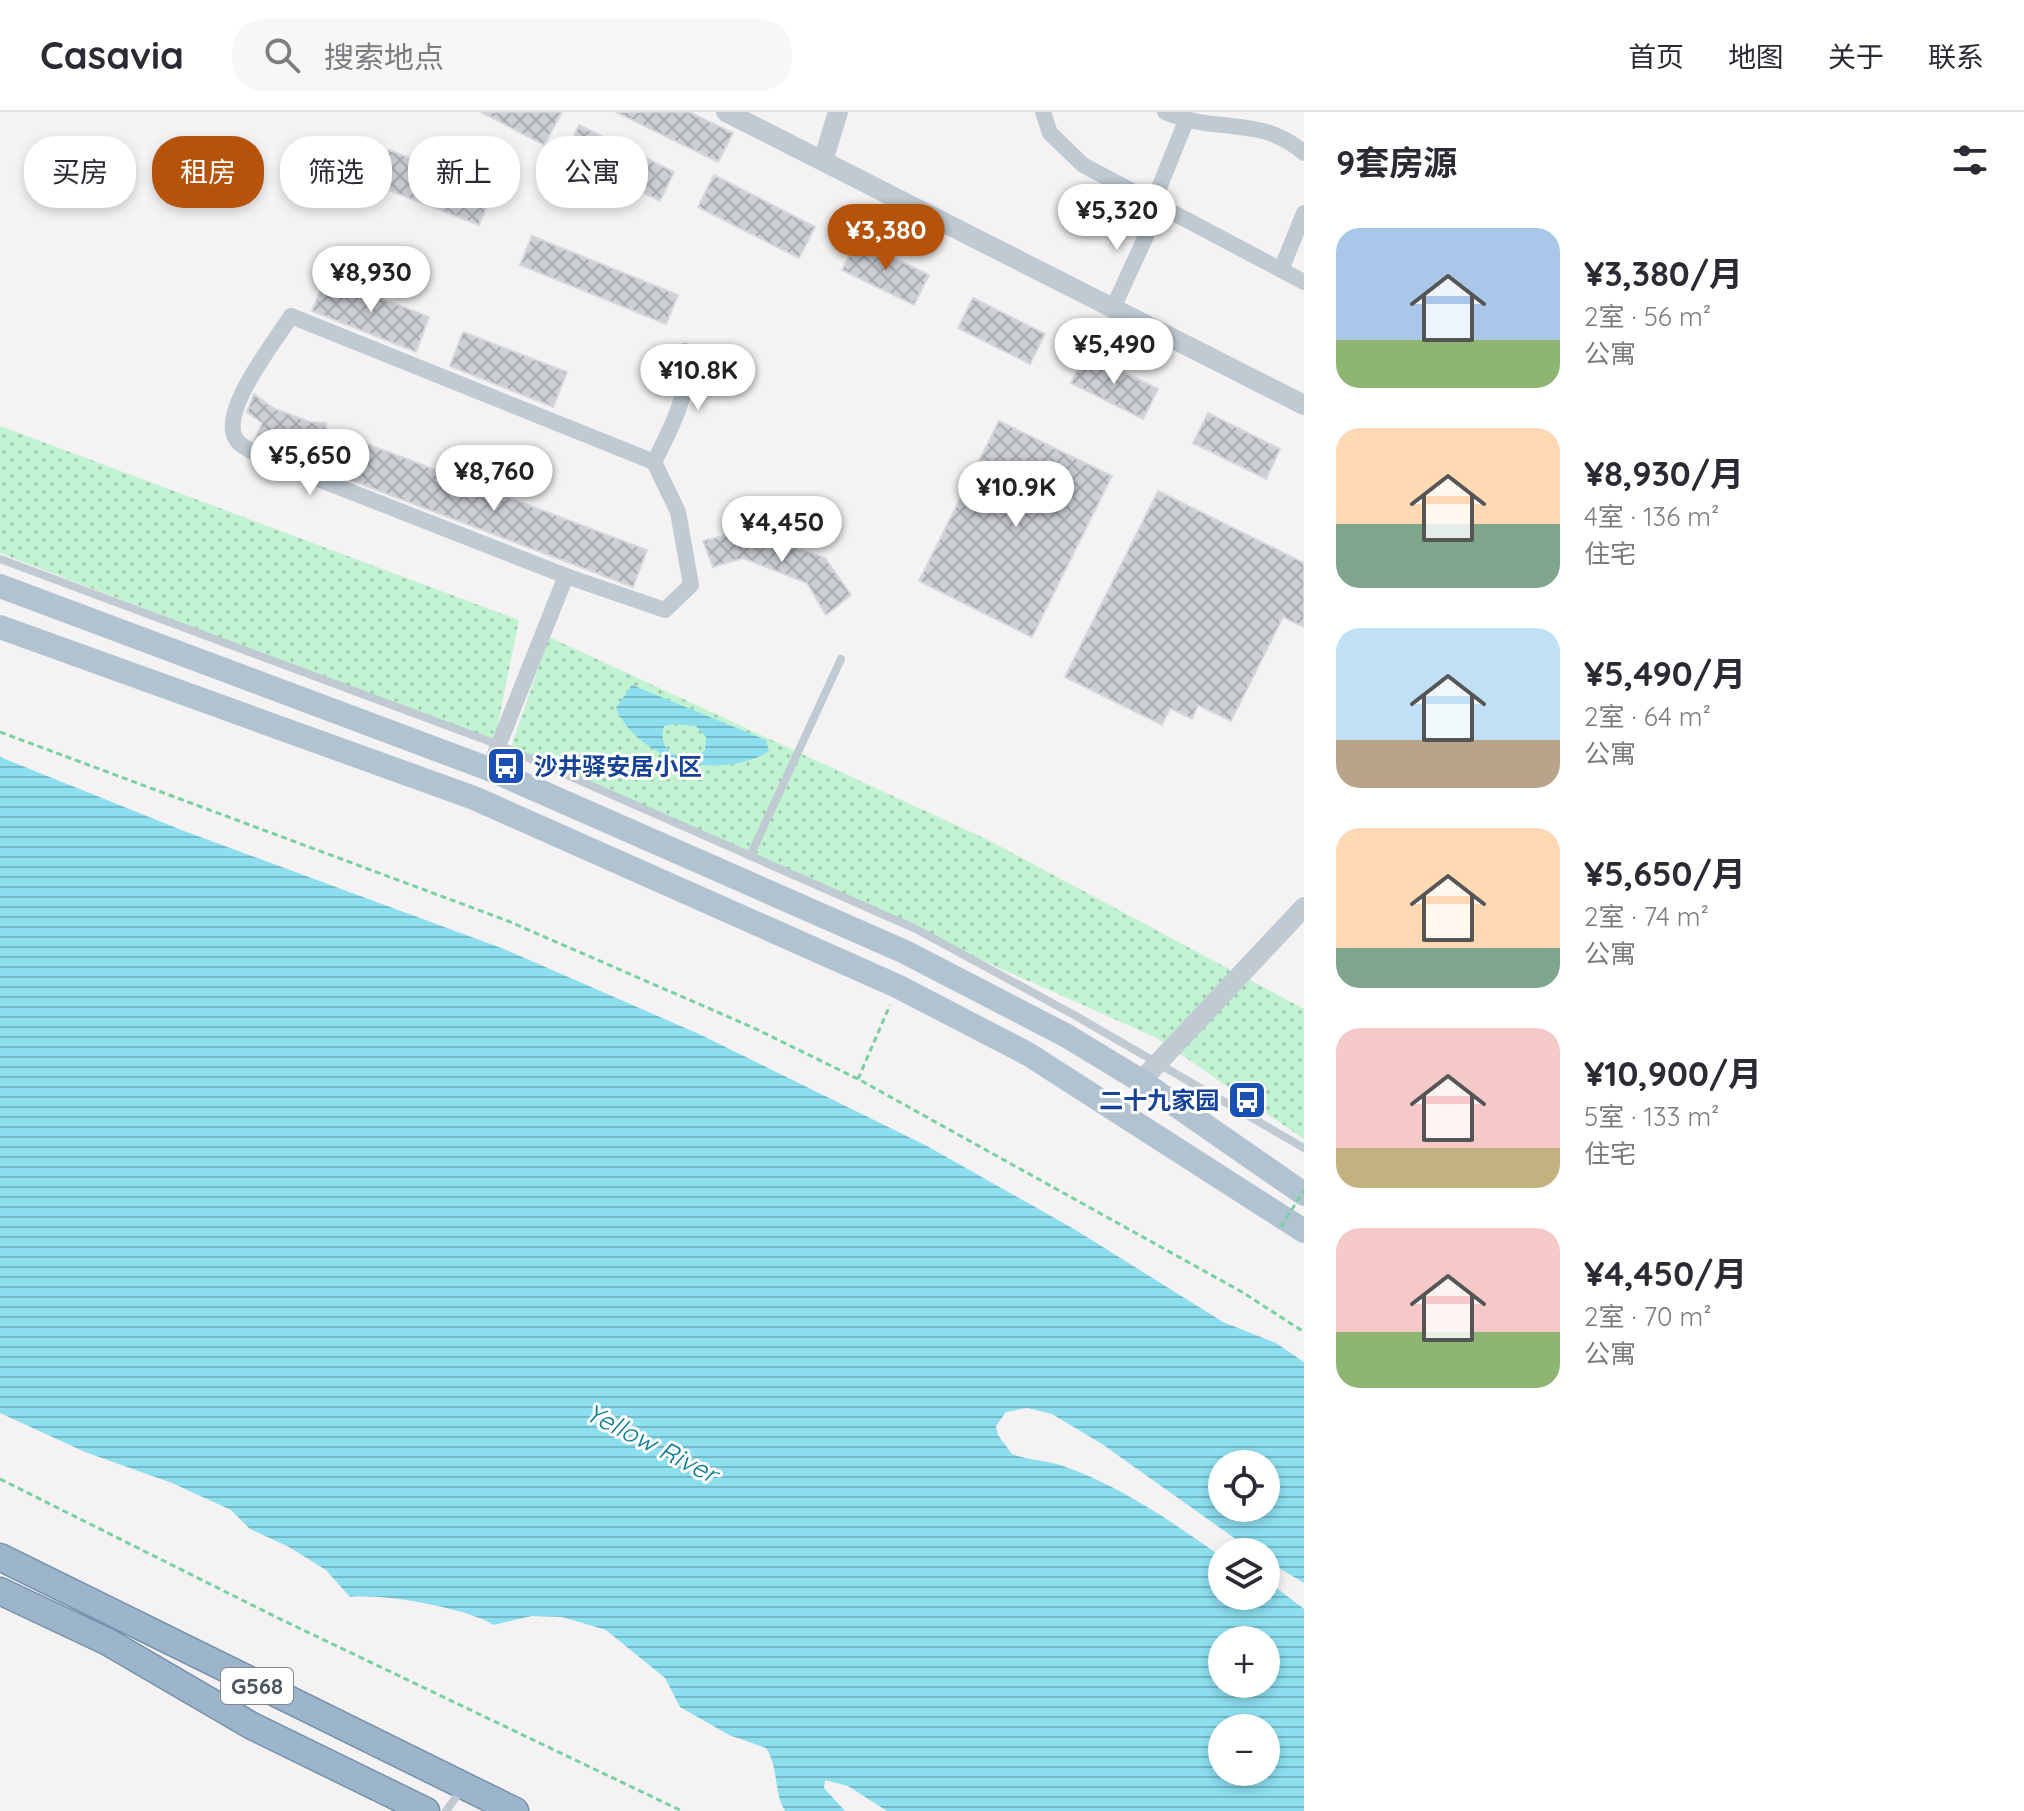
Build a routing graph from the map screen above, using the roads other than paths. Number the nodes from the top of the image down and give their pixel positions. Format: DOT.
graph roads {
  1 [pos="726,112"];
  2 [pos="838,112"];
  3 [pos="1043,112"];
  4 [pos="1165,112"];
  5 [pos="1186,121"];
  6 [pos="1304,153"];
  7 [pos="823,161"];
  8 [pos="1153,203"];
  9 [pos="1304,213"];
  10 [pos="1281,270"];
  11 [pos="1304,282"];
  12 [pos="1113,308"];
  13 [pos="685,351"];
  14 [pos="1304,405"];
  15 [pos="654,462"];
  16 [pos="0,559"];
  17 [pos="566,576"];
  18 [pos="0,586"];
  19 [pos="0,627"];
  20 [pos="841,659"];
  21 [pos="496,745"];
  22 [pos="489,769"];
  23 [pos="750,856"];
  24 [pos="1304,907"];
  25 [pos="1149,1072"];
  26 [pos="1304,1148"];
  27 [pos="1304,1192"];
  28 [pos="1293,1229"];
  29 [pos="0,1557"];
  30 [pos="0,1591"];
  31 [pos="464,1786"];
  32 [pos="426,1811"];
  33 [pos="446,1811"];
  34 [pos="515,1811"];
  1 -- 7 [label="street"];
  2 -- 7 [label="street"];
  3 -- 8 [label="street"];
  4 -- 5 [label="street"];
  5 -- 6 [label="street"];
  5 -- 8 [label="street"];
  7 -- 12 [label="street"];
  8 -- 10 [label="street"];
  8 -- 12 [label="street"];
  9 -- 10 [label="street"];
  10 -- 11 [label="street"];
  12 -- 14 [label="street"];
  13 -- 15 [label="street"];
  15 -- 17 [label="street"];
  15 -- 17 [label="street"];
  16 -- 21 [label="lane"];
  17 -- 21 [label="street"];
  18 -- 22 [label="main road"];
  19 -- 28 [label="main road"];
  20 -- 23 [label="lane"];
  21 -- 22 [label="street"];
  21 -- 23 [label="lane"];
  22 -- 25 [label="main road"];
  23 -- 25 [label="lane"];
  24 -- 25 [label="street"];
  25 -- 26 [label="lane"];
  25 -- 27 [label="main road"];
  29 -- 31 [label="highway, G568"];
  30 -- 32 [label="highway, G568"];
  31 -- 33 [label="lane"];
  31 -- 34 [label="highway, G568"];
}
